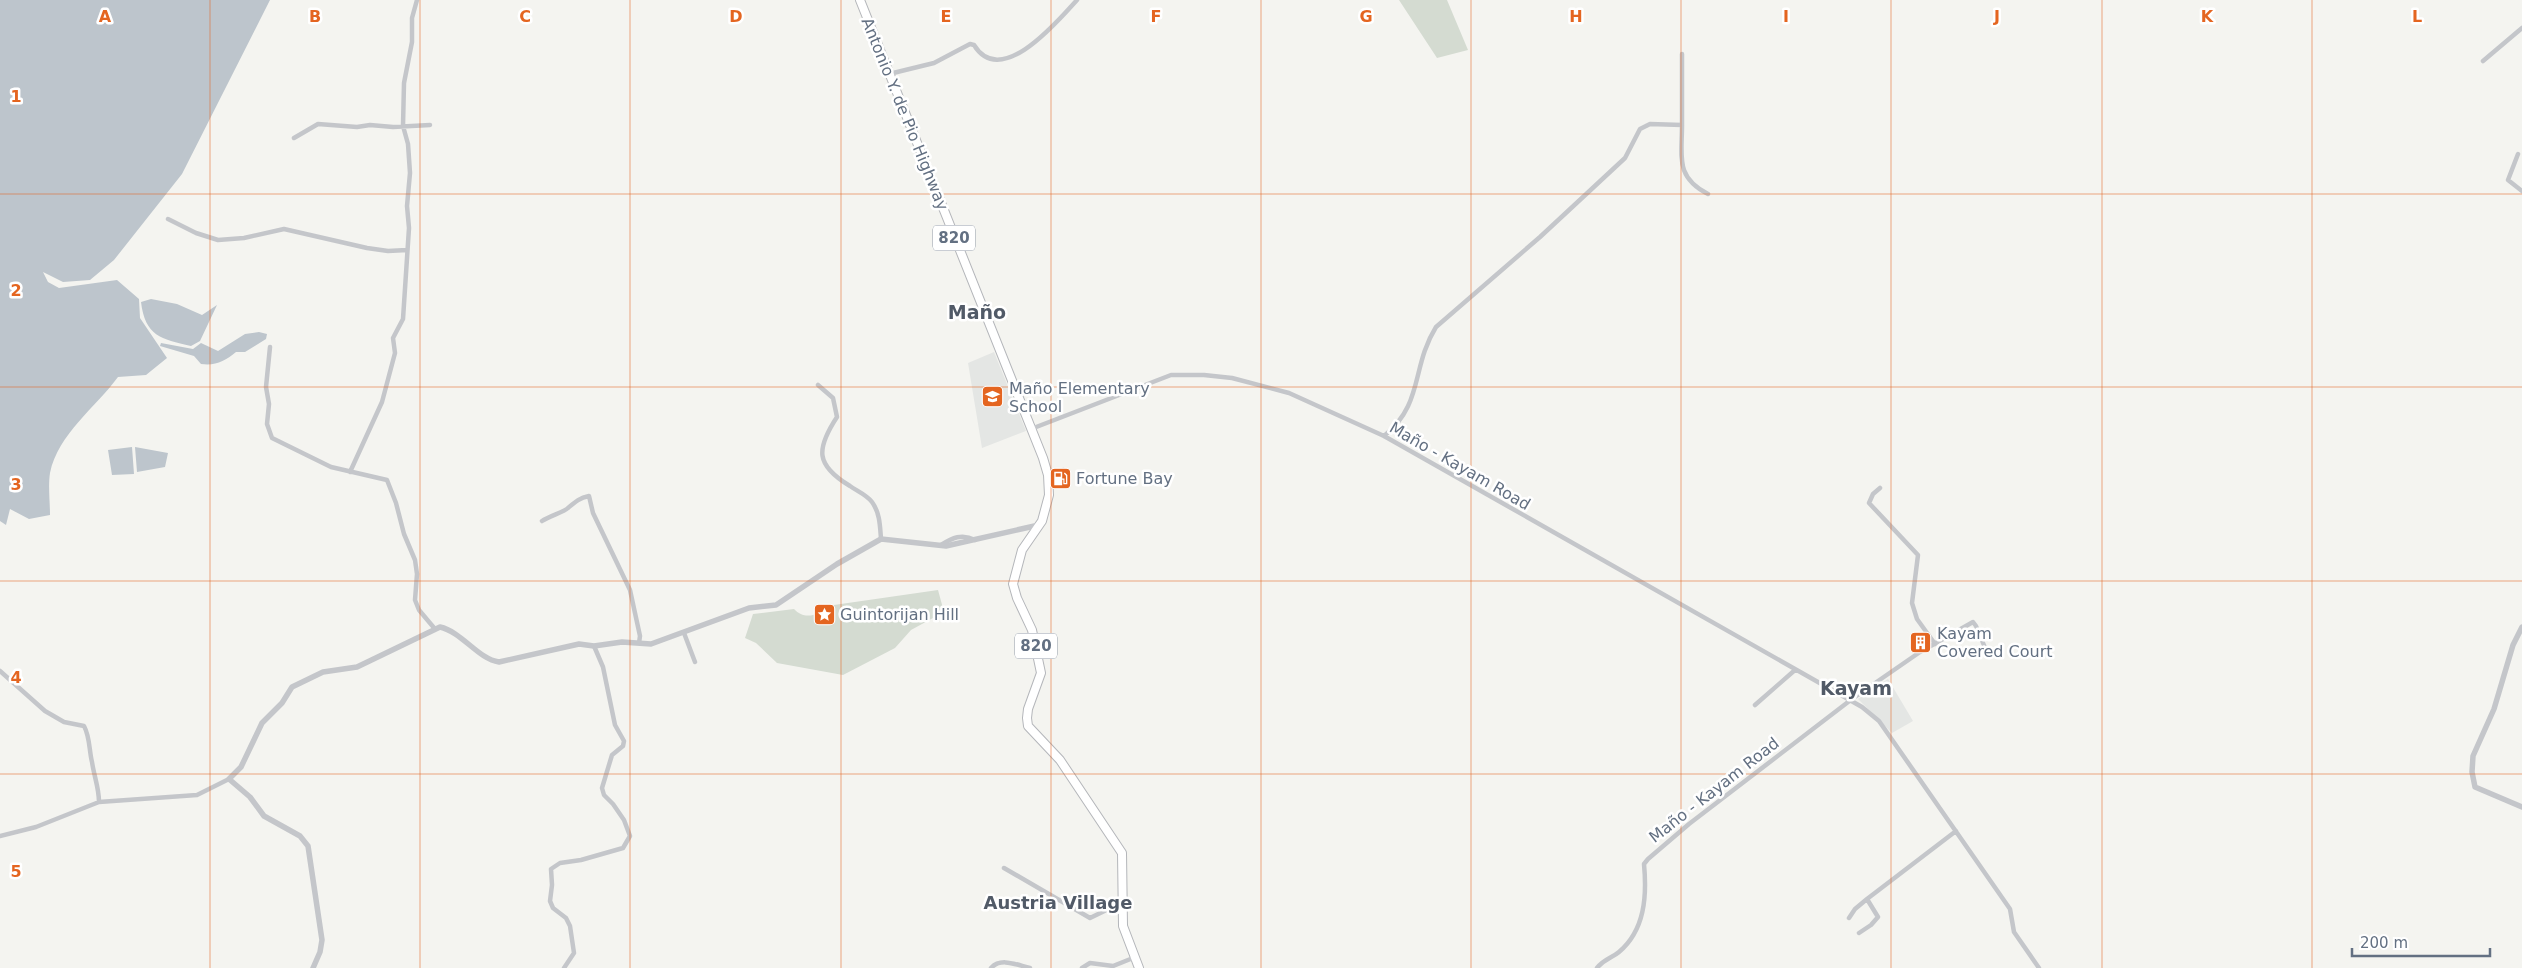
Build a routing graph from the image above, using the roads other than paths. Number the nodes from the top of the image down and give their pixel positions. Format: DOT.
graph roads {
  1 [pos="418,0"];
  2 [pos="860,0"];
  3 [pos="1077,0"];
  4 [pos="2522,28"];
  5 [pos="1682,54"];
  6 [pos="2483,61"];
  7 [pos="889,74"];
  8 [pos="1682,125"];
  9 [pos="402,126"];
  10 [pos="430,126"];
  11 [pos="294,138"];
  12 [pos="2518,154"];
  13 [pos="2522,191"];
  14 [pos="1708,194"];
  15 [pos="168,219"];
  16 [pos="407,250"];
  17 [pos="270,347"];
  18 [pos="818,385"];
  19 [pos="1031,429"];
  20 [pos="1384,436"];
  21 [pos="350,472"];
  22 [pos="1880,488"];
  23 [pos="542,521"];
  24 [pos="1039,525"];
  25 [pos="881,539"];
  26 [pos="2522,627"];
  27 [pos="435,630"];
  28 [pos="684,633"];
  29 [pos="639,643"];
  30 [pos="1935,644"];
  31 [pos="594,646"];
  32 [pos="1988,655"];
  33 [pos="695,662"];
  34 [pos="1796,670"];
  35 [pos="0,671"];
  36 [pos="1852,699"];
  37 [pos="1755,705"];
  38 [pos="229,779"];
  39 [pos="99,802"];
  40 [pos="2522,807"];
  41 [pos="1956,831"];
  42 [pos="0,836"];
  43 [pos="1004,868"];
  44 [pos="1868,899"];
  45 [pos="1123,902"];
  46 [pos="1849,918"];
  47 [pos="1859,933"];
  48 [pos="1134,958"];
  49 [pos="313,968"];
  50 [pos="564,968"];
  51 [pos="991,968"];
  52 [pos="1030,968"];
  53 [pos="1082,968"];
  54 [pos="1139,968"];
  55 [pos="1598,968"];
  56 [pos="2039,968"];
  1 -- 9 [label="street"];
  2 -- 7 [label="highway, Antonio Y. de Pio Highway / 820"];
  3 -- 7 [label="street"];
  4 -- 6 [label="street"];
  5 -- 8 [label="street"];
  7 -- 19 [label="highway, Antonio Y. de Pio Highway / 820"];
  8 -- 14 [label="street"];
  8 -- 20 [label="street"];
  9 -- 10 [label="street"];
  9 -- 11 [label="street"];
  9 -- 16 [label="street"];
  12 -- 13 [label="street"];
  15 -- 16 [label="street"];
  16 -- 21 [label="street"];
  17 -- 21 [label="street"];
  18 -- 25 [label="street"];
  19 -- 20 [label="street, Maño - Kayam Road"];
  19 -- 24 [label="highway, Antonio Y. de Pio Highway / 820"];
  20 -- 34 [label="street, Maño - Kayam Road"];
  21 -- 27 [label="street"];
  22 -- 30 [label="street"];
  23 -- 29 [label="street"];
  24 -- 25 [label="street"];
  24 -- 45 [label="highway, Antonio Y. de Pio Highway / 820"];
  25 -- 28 [label="street"];
  26 -- 40 [label="street"];
  27 -- 31 [label="street"];
  27 -- 38 [label="street"];
  28 -- 29 [label="street"];
  28 -- 33 [label="street"];
  29 -- 31 [label="street"];
  30 -- 32 [label="street, Maño - Kayam Road"];
  30 -- 36 [label="street, Maño - Kayam Road"];
  31 -- 50 [label="street"];
  34 -- 36 [label="street, Maño - Kayam Road"];
  34 -- 37 [label="street"];
  35 -- 39 [label="street"];
  36 -- 41 [label="street"];
  36 -- 55 [label="street, Maño - Kayam Road"];
  38 -- 39 [label="street"];
  38 -- 49 [label="street"];
  39 -- 42 [label="street"];
  41 -- 44 [label="street"];
  41 -- 56 [label="street"];
  43 -- 45 [label="street"];
  44 -- 46 [label="street"];
  44 -- 47 [label="street"];
  45 -- 48 [label="highway, Antonio Y. de Pio Highway / 820"];
  48 -- 53 [label="street"];
  48 -- 54 [label="highway, Antonio Y. de Pio Highway / 820"];
  51 -- 52 [label="street"];
}
